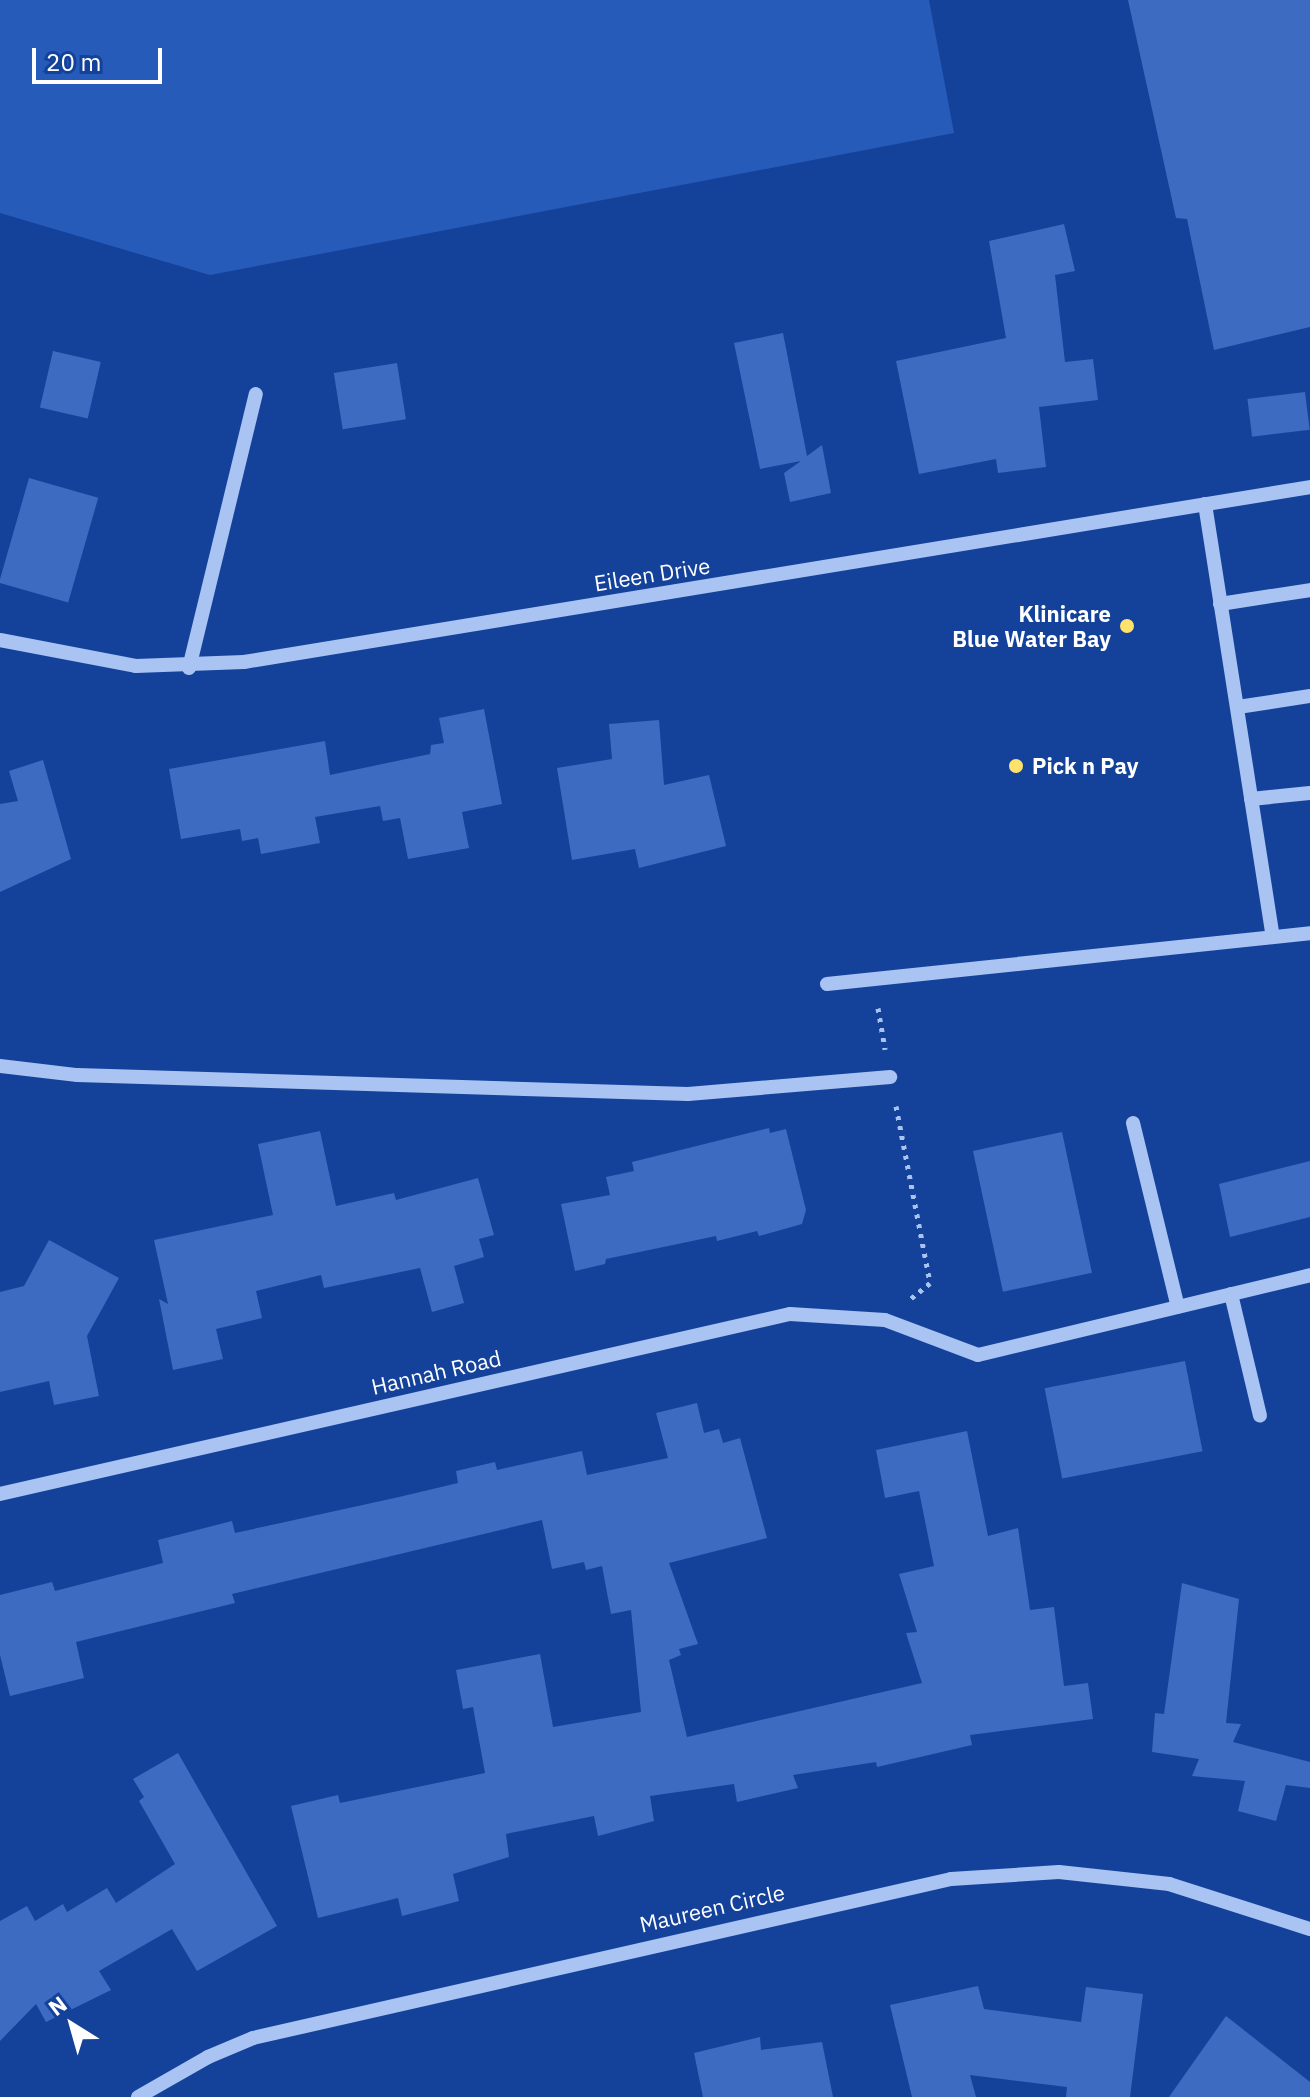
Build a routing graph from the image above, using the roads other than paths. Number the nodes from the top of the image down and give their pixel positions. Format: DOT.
graph roads {
  1 [pos="256,394"];
  2 [pos="1310,487"];
  3 [pos="1205,504"];
  4 [pos="1310,590"];
  5 [pos="1220,604"];
  6 [pos="0,640"];
  7 [pos="189,668"];
  8 [pos="1310,696"];
  9 [pos="1238,707"];
  10 [pos="1310,793"];
  11 [pos="1251,799"];
  12 [pos="1310,933"];
  13 [pos="1273,937"];
  14 [pos="827,984"];
  15 [pos="0,1066"];
  16 [pos="890,1077"];
  17 [pos="1133,1123"];
  18 [pos="1310,1275"];
  19 [pos="1231,1294"];
  20 [pos="1178,1307"];
  21 [pos="1260,1416"];
  22 [pos="0,1494"];
  23 [pos="1310,1929"];
  24 [pos="138,2097"];
  1 -- 7 [label="street"];
  2 -- 3 [label="street, Eileen Drive"];
  3 -- 5 [label="street"];
  3 -- 7 [label="street, Eileen Drive"];
  4 -- 5 [label="street"];
  5 -- 9 [label="street"];
  6 -- 7 [label="street, Eileen Drive"];
  8 -- 9 [label="street"];
  9 -- 11 [label="street"];
  10 -- 11 [label="street"];
  11 -- 13 [label="street"];
  12 -- 13 [label="street"];
  13 -- 14 [label="street"];
  15 -- 16 [label="street"];
  17 -- 20 [label="street"];
  18 -- 19 [label="street, Hannah Road"];
  19 -- 20 [label="street, Hannah Road"];
  19 -- 21 [label="street"];
  20 -- 22 [label="street, Hannah Road"];
  23 -- 24 [label="street, Maureen Circle"];
}
